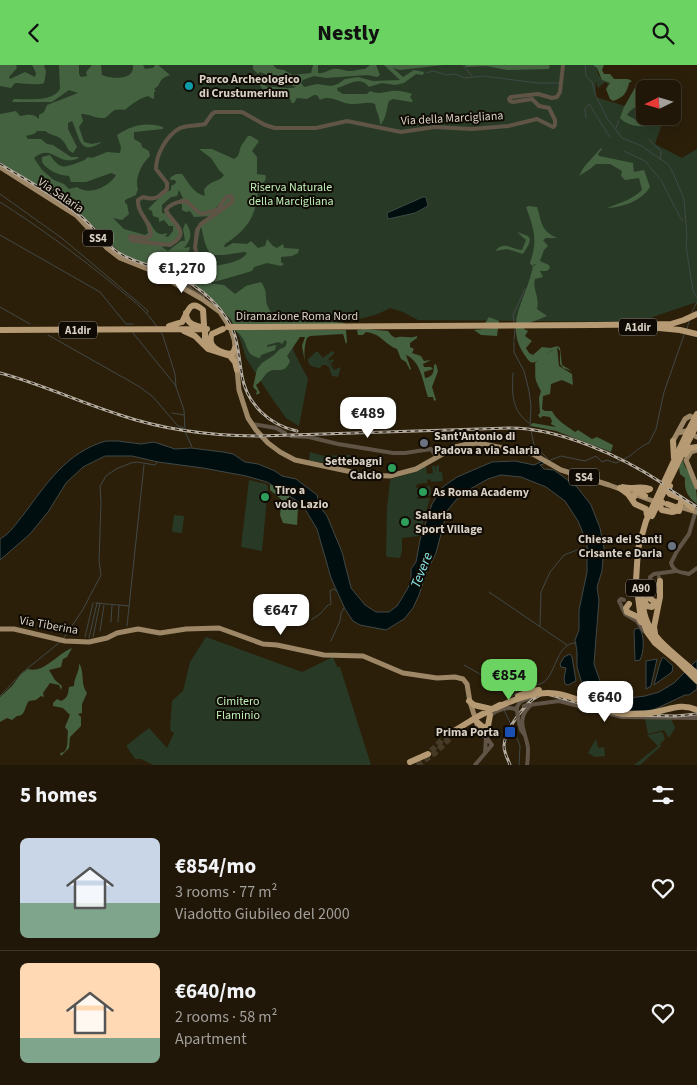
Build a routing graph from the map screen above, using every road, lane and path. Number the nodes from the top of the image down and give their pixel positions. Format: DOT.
graph roads {
  1 [pos="563,65"];
  2 [pos="0,167"];
  3 [pos="206,301"];
  4 [pos="186,313"];
  5 [pos="697,313"];
  6 [pos="594,326"];
  7 [pos="158,328"];
  8 [pos="204,328"];
  9 [pos="230,328"];
  10 [pos="0,329"];
  11 [pos="171,329"];
  12 [pos="697,334"];
  13 [pos="234,337"];
  14 [pos="235,348"];
  15 [pos="218,352"];
  16 [pos="233,355"];
  17 [pos="237,370"];
  18 [pos="697,413"];
  19 [pos="697,419"];
  20 [pos="684,421"];
  21 [pos="257,424"];
  22 [pos="697,424"];
  23 [pos="697,429"];
  24 [pos="285,433"];
  25 [pos="678,433"];
  26 [pos="690,436"];
  27 [pos="291,437"];
  28 [pos="683,442"];
  29 [pos="674,444"];
  30 [pos="499,447"];
  31 [pos="508,447"];
  32 [pos="697,447"];
  33 [pos="529,452"];
  34 [pos="434,457"];
  35 [pos="683,457"];
  36 [pos="672,464"];
  37 [pos="671,482"];
  38 [pos="662,484"];
  39 [pos="619,487"];
  40 [pos="697,487"];
  41 [pos="650,489"];
  42 [pos="645,496"];
  43 [pos="654,500"];
  44 [pos="664,501"];
  45 [pos="694,510"];
  46 [pos="668,513"];
  47 [pos="649,520"];
  48 [pos="643,532"];
  49 [pos="636,564"];
  50 [pos="697,568"];
  51 [pos="676,571"];
  52 [pos="659,579"];
  53 [pos="650,582"];
  54 [pos="651,589"];
  55 [pos="641,591"];
  56 [pos="648,597"];
  57 [pos="631,603"];
  58 [pos="631,614"];
  59 [pos="0,629"];
  60 [pos="646,631"];
  61 [pos="660,641"];
  62 [pos="679,661"];
  63 [pos="697,675"];
  64 [pos="697,682"];
  65 [pos="539,690"];
  66 [pos="509,704"];
  67 [pos="475,705"];
  68 [pos="522,706"];
  69 [pos="697,710"];
  70 [pos="697,717"];
  71 [pos="483,720"];
  72 [pos="521,726"];
  73 [pos="455,730"];
  74 [pos="428,754"];
  75 [pos="410,762"];
  76 [pos="474,765"];
  77 [pos="527,765"];
  1 -- 3 [label="street, Via della Marcigliana"];
  2 -- 3 [label="main road, Via Salaria / SS4"];
  3 -- 9 [label="main road, Via Salaria / SS4"];
  4 -- 7 [label="highway"];
  4 -- 8 [label="highway"];
  4 -- 8 [label="highway"];
  5 -- 6 [label="highway, Diramazione Roma Nord / A1dir"];
  6 -- 9 [label="highway, Diramazione Roma Nord / A1dir"];
  6 -- 12 [label="highway, Diramazione Roma Nord / A1dir"];
  7 -- 8 [label="highway, Diramazione Roma Nord / A1dir"];
  7 -- 10 [label="highway, Diramazione Roma Nord / A1dir"];
  7 -- 11 [label="highway, Diramazione Roma Nord / A1dir"];
  8 -- 9 [label="highway, Diramazione Roma Nord / A1dir"];
  8 -- 11 [label="highway, Diramazione Roma Nord / A1dir"];
  8 -- 15 [label="highway"];
  9 -- 13 [label="main road, Via Salaria / SS4"];
  9 -- 15 [label="highway"];
  11 -- 15 [label="highway"];
  13 -- 14 [label="main road, Via Salaria / SS4"];
  13 -- 16 [label="main road, Via Salaria / SS4"];
  14 -- 16 [label="highway"];
  15 -- 16 [label="highway"];
  16 -- 17 [label="highway"];
  16 -- 21 [label="main road, Via Salaria / SS4"];
  17 -- 21 [label="main road, SS4"];
  18 -- 26 [label="highway, bridge"];
  19 -- 20 [label="main road"];
  19 -- 26 [label="highway, A90, bridge"];
  20 -- 25 [label="main road"];
  20 -- 26 [label="main road"];
  21 -- 24 [label="street"];
  21 -- 34 [label="main road, SS4"];
  21 -- 34 [label="main road, SS4"];
  22 -- 26 [label="highway, A90, bridge"];
  23 -- 26 [label="highway, bridge"];
  25 -- 26 [label="main road"];
  25 -- 29 [label="main road"];
  26 -- 28 [label="highway"];
  26 -- 32 [label="highway"];
  26 -- 35 [label="highway"];
  26 -- 48 [label="highway, A90"];
  27 -- 34 [label="street"];
  28 -- 29 [label="highway"];
  28 -- 36 [label="highway"];
  29 -- 36 [label="highway"];
  30 -- 31 [label="main road"];
  30 -- 33 [label="main road, SS4"];
  30 -- 34 [label="main road, SS4"];
  32 -- 35 [label="highway"];
  32 -- 40 [label="main road"];
  33 -- 34 [label="main road, SS4"];
  33 -- 39 [label="main road, SS4"];
  35 -- 37 [label="highway"];
  36 -- 38 [label="highway"];
  37 -- 44 [label="highway"];
  37 -- 45 [label="highway"];
  38 -- 41 [label="highway"];
  38 -- 43 [label="highway"];
  39 -- 41 [label="highway"];
  39 -- 42 [label="main road, SS4"];
  39 -- 43 [label="main road, SS4"];
  39 -- 47 [label="highway"];
  41 -- 43 [label="highway"];
  42 -- 43 [label="highway"];
  43 -- 47 [label="highway"];
  44 -- 45 [label="main road"];
  44 -- 46 [label="highway, bridge"];
  44 -- 47 [label="highway"];
  45 -- 46 [label="highway"];
  45 -- 51 [label="street"];
  46 -- 47 [label="highway"];
  47 -- 48 [label="highway"];
  48 -- 49 [label="highway, A90"];
  48 -- 55 [label="highway, A90"];
  49 -- 57 [label="highway"];
  49 -- 62 [label="highway, A90"];
  50 -- 51 [label="street"];
  51 -- 52 [label="street"];
  52 -- 53 [label="street"];
  52 -- 53 [label="street"];
  52 -- 54 [label="street"];
  52 -- 61 [label="highway"];
  53 -- 54 [label="street"];
  54 -- 56 [label="street"];
  55 -- 56 [label="highway"];
  55 -- 61 [label="highway, A90"];
  57 -- 58 [label="highway"];
  57 -- 58 [label="highway"];
  57 -- 60 [label="highway"];
  57 -- 62 [label="street"];
  58 -- 60 [label="highway"];
  59 -- 67 [label="main road, Via Tiberina"];
  60 -- 62 [label="highway"];
  61 -- 62 [label="highway, A90"];
  62 -- 63 [label="highway, A90"];
  62 -- 64 [label="highway"];
  65 -- 66 [label="highway, bridge"];
  65 -- 68 [label="street"];
  66 -- 68 [label="street"];
  66 -- 69 [label="highway, bridge"];
  66 -- 71 [label="highway, bridge"];
  67 -- 71 [label="main road, Via Tiberina"];
  67 -- 71 [label="highway"];
  67 -- 71 [label="highway"];
  68 -- 70 [label="street, bridge"];
  68 -- 72 [label="street, bridge"];
  68 -- 72 [label="street"];
  69 -- 71 [label="highway, bridge"];
  71 -- 73 [label="highway"];
  71 -- 76 [label="street"];
  72 -- 77 [label="street"];
  74 -- 75 [label="highway"];
}
